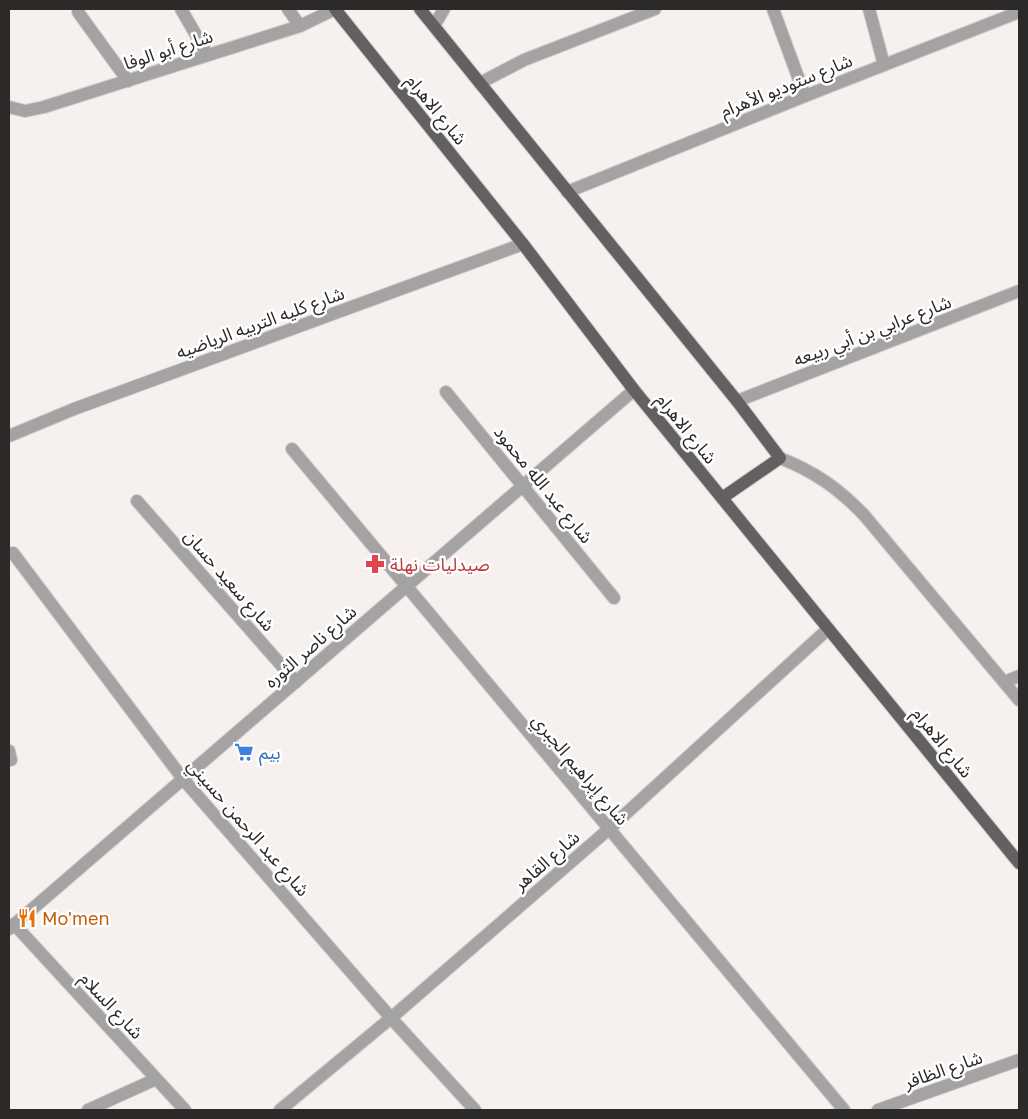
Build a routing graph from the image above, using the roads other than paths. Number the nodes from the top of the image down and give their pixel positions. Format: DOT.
graph roads {
  1 [pos="181,9"];
  2 [pos="288,9"];
  3 [pos="335,9"];
  4 [pos="420,9"];
  5 [pos="444,9"];
  6 [pos="655,9"];
  7 [pos="774,9"];
  8 [pos="869,9"];
  9 [pos="78,12"];
  10 [pos="1019,12"];
  11 [pos="300,26"];
  12 [pos="434,26"];
  13 [pos="207,54"];
  14 [pos="884,65"];
  15 [pos="128,81"];
  16 [pos="480,83"];
  17 [pos="805,96"];
  18 [pos="9,107"];
  19 [pos="567,192"];
  20 [pos="524,244"];
  21 [pos="1019,291"];
  22 [pos="634,390"];
  23 [pos="446,392"];
  24 [pos="737,401"];
  25 [pos="9,436"];
  26 [pos="292,449"];
  27 [pos="780,458"];
  28 [pos="524,486"];
  29 [pos="722,498"];
  30 [pos="137,500"];
  31 [pos="13,553"];
  32 [pos="407,587"];
  33 [pos="614,598"];
  34 [pos="828,629"];
  35 [pos="1019,676"];
  36 [pos="296,682"];
  37 [pos="1004,682"];
  38 [pos="1019,700"];
  39 [pos="183,779"];
  40 [pos="609,829"];
  41 [pos="1019,863"];
  42 [pos="11,926"];
  43 [pos="391,1018"];
  44 [pos="1019,1060"];
  45 [pos="156,1079"];
  46 [pos="88,1110"];
  47 [pos="185,1110"];
  48 [pos="280,1110"];
  49 [pos="475,1110"];
  50 [pos="844,1110"];
  51 [pos="878,1110"];
  1 -- 13 [label="street"];
  2 -- 11 [label="street"];
  3 -- 11 [label="street, شارع أبو الوفا"];
  3 -- 20 [label="main road, شارع الاهرام"];
  4 -- 12 [label="main road"];
  5 -- 12 [label="street"];
  6 -- 16 [label="street"];
  7 -- 17 [label="street"];
  8 -- 14 [label="street"];
  9 -- 15 [label="street"];
  10 -- 14 [label="street, شارع ستوديو الأهرام"];
  11 -- 13 [label="street, شارع أبو الوفا"];
  12 -- 16 [label="main road"];
  13 -- 15 [label="street, شارع أبو الوفا"];
  14 -- 17 [label="street, شارع ستوديو الأهرام"];
  15 -- 18 [label="street, شارع أبو الوفا"];
  16 -- 19 [label="main road"];
  17 -- 19 [label="street, شارع ستوديو الأهرام"];
  19 -- 24 [label="main road"];
  20 -- 22 [label="main road, شارع الاهرام"];
  20 -- 25 [label="street, شارع كليه التربيه الرياضيه"];
  21 -- 24 [label="street, شارع عرابي بن أبي ربيعه"];
  22 -- 28 [label="street, شارع ناصر الثوره"];
  22 -- 29 [label="main road, شارع الاهرام"];
  23 -- 28 [label="street, شارع عبد الله محمود"];
  24 -- 27 [label="main road"];
  26 -- 32 [label="street, شارع إبراهيم الجبري"];
  27 -- 29 [label="main road"];
  27 -- 37 [label="street"];
  28 -- 32 [label="street, شارع ناصر الثوره"];
  28 -- 33 [label="street, شارع عبد الله محمود"];
  29 -- 34 [label="main road, شارع الاهرام"];
  30 -- 36 [label="street, شارع سعيد حسان"];
  31 -- 39 [label="street, شارع عبد الرحمن حسيني"];
  32 -- 36 [label="street, شارع ناصر الثوره"];
  32 -- 40 [label="street, شارع إبراهيم الجبري"];
  34 -- 40 [label="street, شارع القاهر"];
  34 -- 41 [label="main road, شارع الاهرام"];
  35 -- 37 [label="street"];
  36 -- 39 [label="street, شارع ناصر الثوره"];
  37 -- 38 [label="street"];
  39 -- 42 [label="street, شارع ناصر الثوره"];
  39 -- 43 [label="street, شارع عبد الرحمن حسيني"];
  40 -- 43 [label="street, شارع القاهر"];
  40 -- 50 [label="street, شارع إبراهيم الجبري"];
  42 -- 45 [label="street, شارع السلام"];
  43 -- 48 [label="street, شارع القاهر"];
  43 -- 49 [label="street, شارع عبد الرحمن حسيني"];
  44 -- 51 [label="street, شارع الظافر"];
  45 -- 46 [label="street"];
  45 -- 47 [label="street, شارع السلام"];
}
